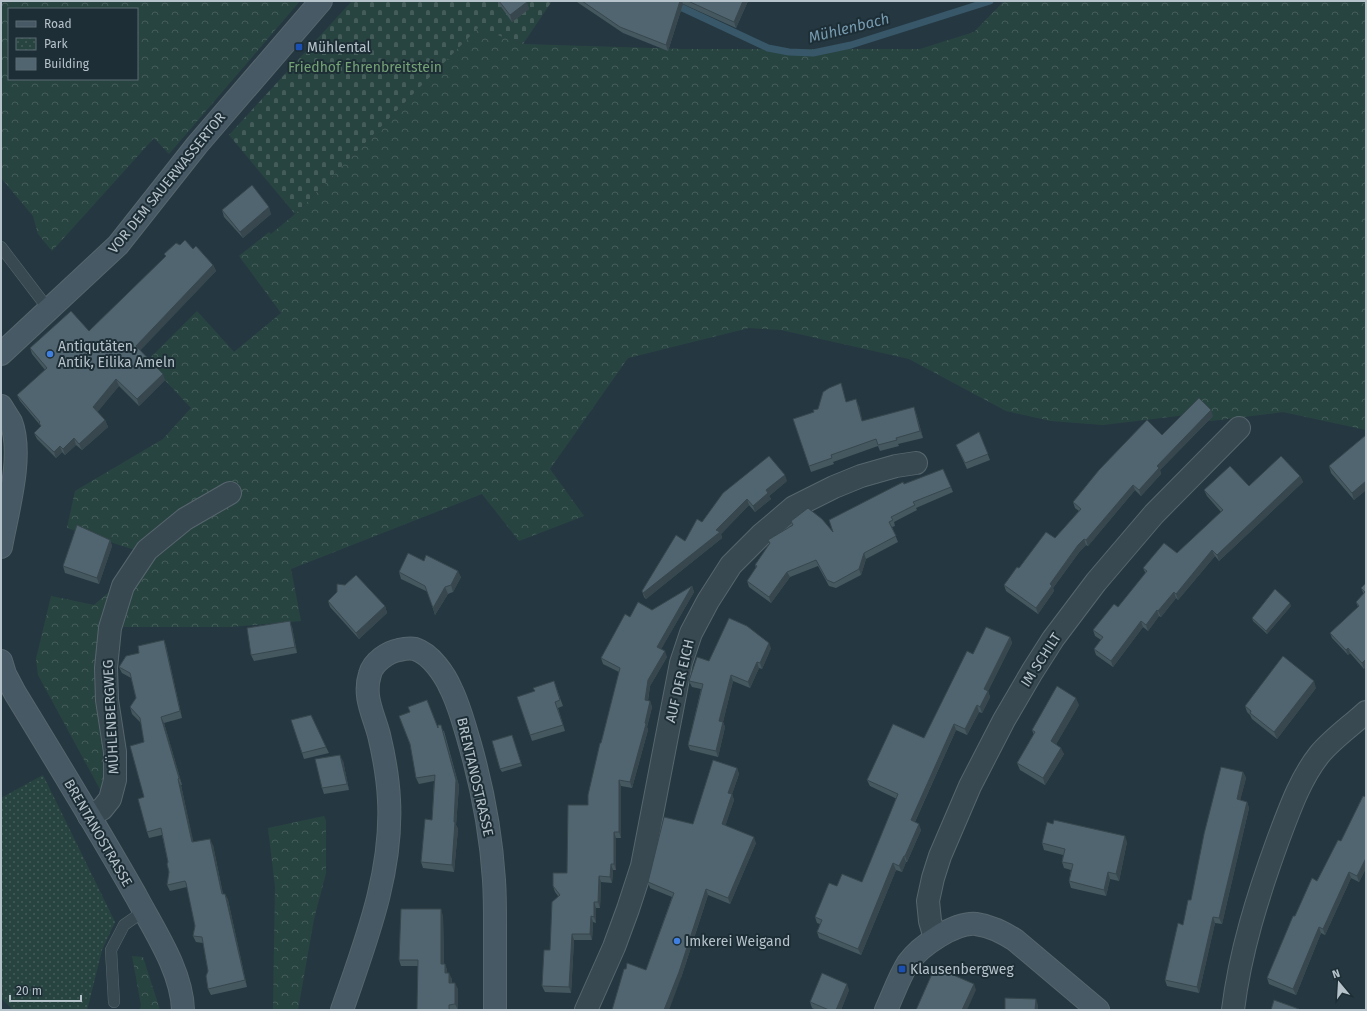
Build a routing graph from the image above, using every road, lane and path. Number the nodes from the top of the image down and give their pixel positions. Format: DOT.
graph roads {
  1 [pos="321,1"];
  2 [pos="1,246"];
  3 [pos="49,310"];
  4 [pos="1,354"];
  5 [pos="1,406"];
  6 [pos="1239,428"];
  7 [pos="1,441"];
  8 [pos="15,460"];
  9 [pos="916,463"];
  10 [pos="230,493"];
  11 [pos="1,547"];
  12 [pos="1,661"];
  13 [pos="1366,712"];
  14 [pos="89,816"];
  15 [pos="144,912"];
  16 [pos="935,938"];
  17 [pos="114,1002"];
  18 [pos="183,1010"];
  19 [pos="342,1010"];
  20 [pos="495,1010"];
  21 [pos="586,1010"];
  22 [pos="886,1010"];
  23 [pos="1098,1010"];
  24 [pos="1233,1010"];
  1 -- 3 [label="street, VOR DEM SAUERWASSERTOR"];
  2 -- 3 [label="lane"];
  3 -- 4 [label="street, VOR DEM SAUERWASSERTOR"];
  5 -- 8 [label="street"];
  6 -- 16 [label="street, IM SCHILT"];
  7 -- 8 [label="street"];
  8 -- 11 [label="street"];
  9 -- 21 [label="street, AUF DER EICH"];
  10 -- 14 [label="street, MÜHLENBERGWEG"];
  12 -- 14 [label="street, BRENTANOSTRASSE"];
  13 -- 24 [label="street"];
  14 -- 15 [label="street, BRENTANOSTRASSE"];
  15 -- 17 [label="lane"];
  15 -- 18 [label="street, BRENTANOSTRASSE"];
  16 -- 22 [label="street"];
  16 -- 23 [label="street"];
  19 -- 20 [label="street, BRENTANOSTRASSE"];
}
